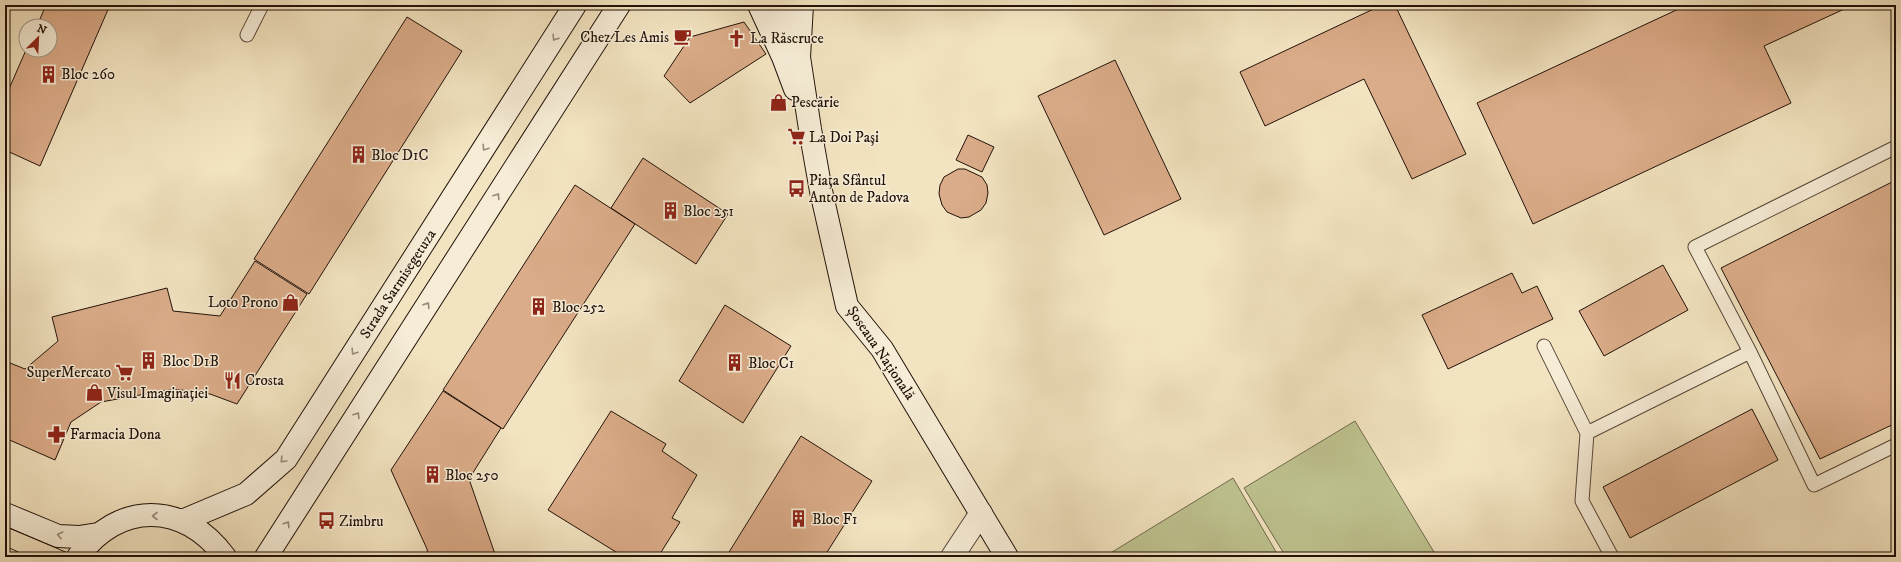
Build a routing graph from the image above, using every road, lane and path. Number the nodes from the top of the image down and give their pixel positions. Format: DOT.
graph roads {
  1 [pos="262,5"];
  2 [pos="575,5"];
  3 [pos="619,5"];
  4 [pos="634,5"];
  5 [pos="759,5"];
  6 [pos="780,5"];
  7 [pos="802,5"];
  8 [pos="604,27"];
  9 [pos="247,36"];
  10 [pos="799,57"];
  11 [pos="810,129"];
  12 [pos="1896,147"];
  13 [pos="1544,346"];
  14 [pos="1750,352"];
  15 [pos="1586,433"];
  16 [pos="1896,445"];
  17 [pos="981,513"];
  18 [pos="5,514"];
  19 [pos="182,521"];
  20 [pos="98,534"];
  21 [pos="78,557"];
  22 [pos="225,557"];
  23 [pos="266,557"];
  24 [pos="952,557"];
  25 [pos="1007,557"];
  26 [pos="1612,557"];
  1 -- 9 [label="lane"];
  2 -- 19 [label="street, Strada Sarmisegetuza, one-way"];
  3 -- 8 [label="street"];
  4 -- 8 [label="street"];
  5 -- 11 [label="street"];
  6 -- 10 [label="street, Șoseaua Națională"];
  7 -- 10 [label="street, Șoseaua Națională"];
  23 -- 8 [label="street, one-way"];
  10 -- 11 [label="street, Șoseaua Națională"];
  11 -- 17 [label="street, Șoseaua Națională"];
  12 -- 14 [label="lane"];
  13 -- 15 [label="lane"];
  14 -- 15 [label="lane"];
  14 -- 16 [label="lane"];
  15 -- 26 [label="lane"];
  17 -- 24 [label="street"];
  17 -- 25 [label="street, Șoseaua Națională"];
  20 -- 18 [label="street, one-way"];
  19 -- 20 [label="street, one-way"];
  19 -- 22 [label="street"];
  20 -- 21 [label="street"];
}
